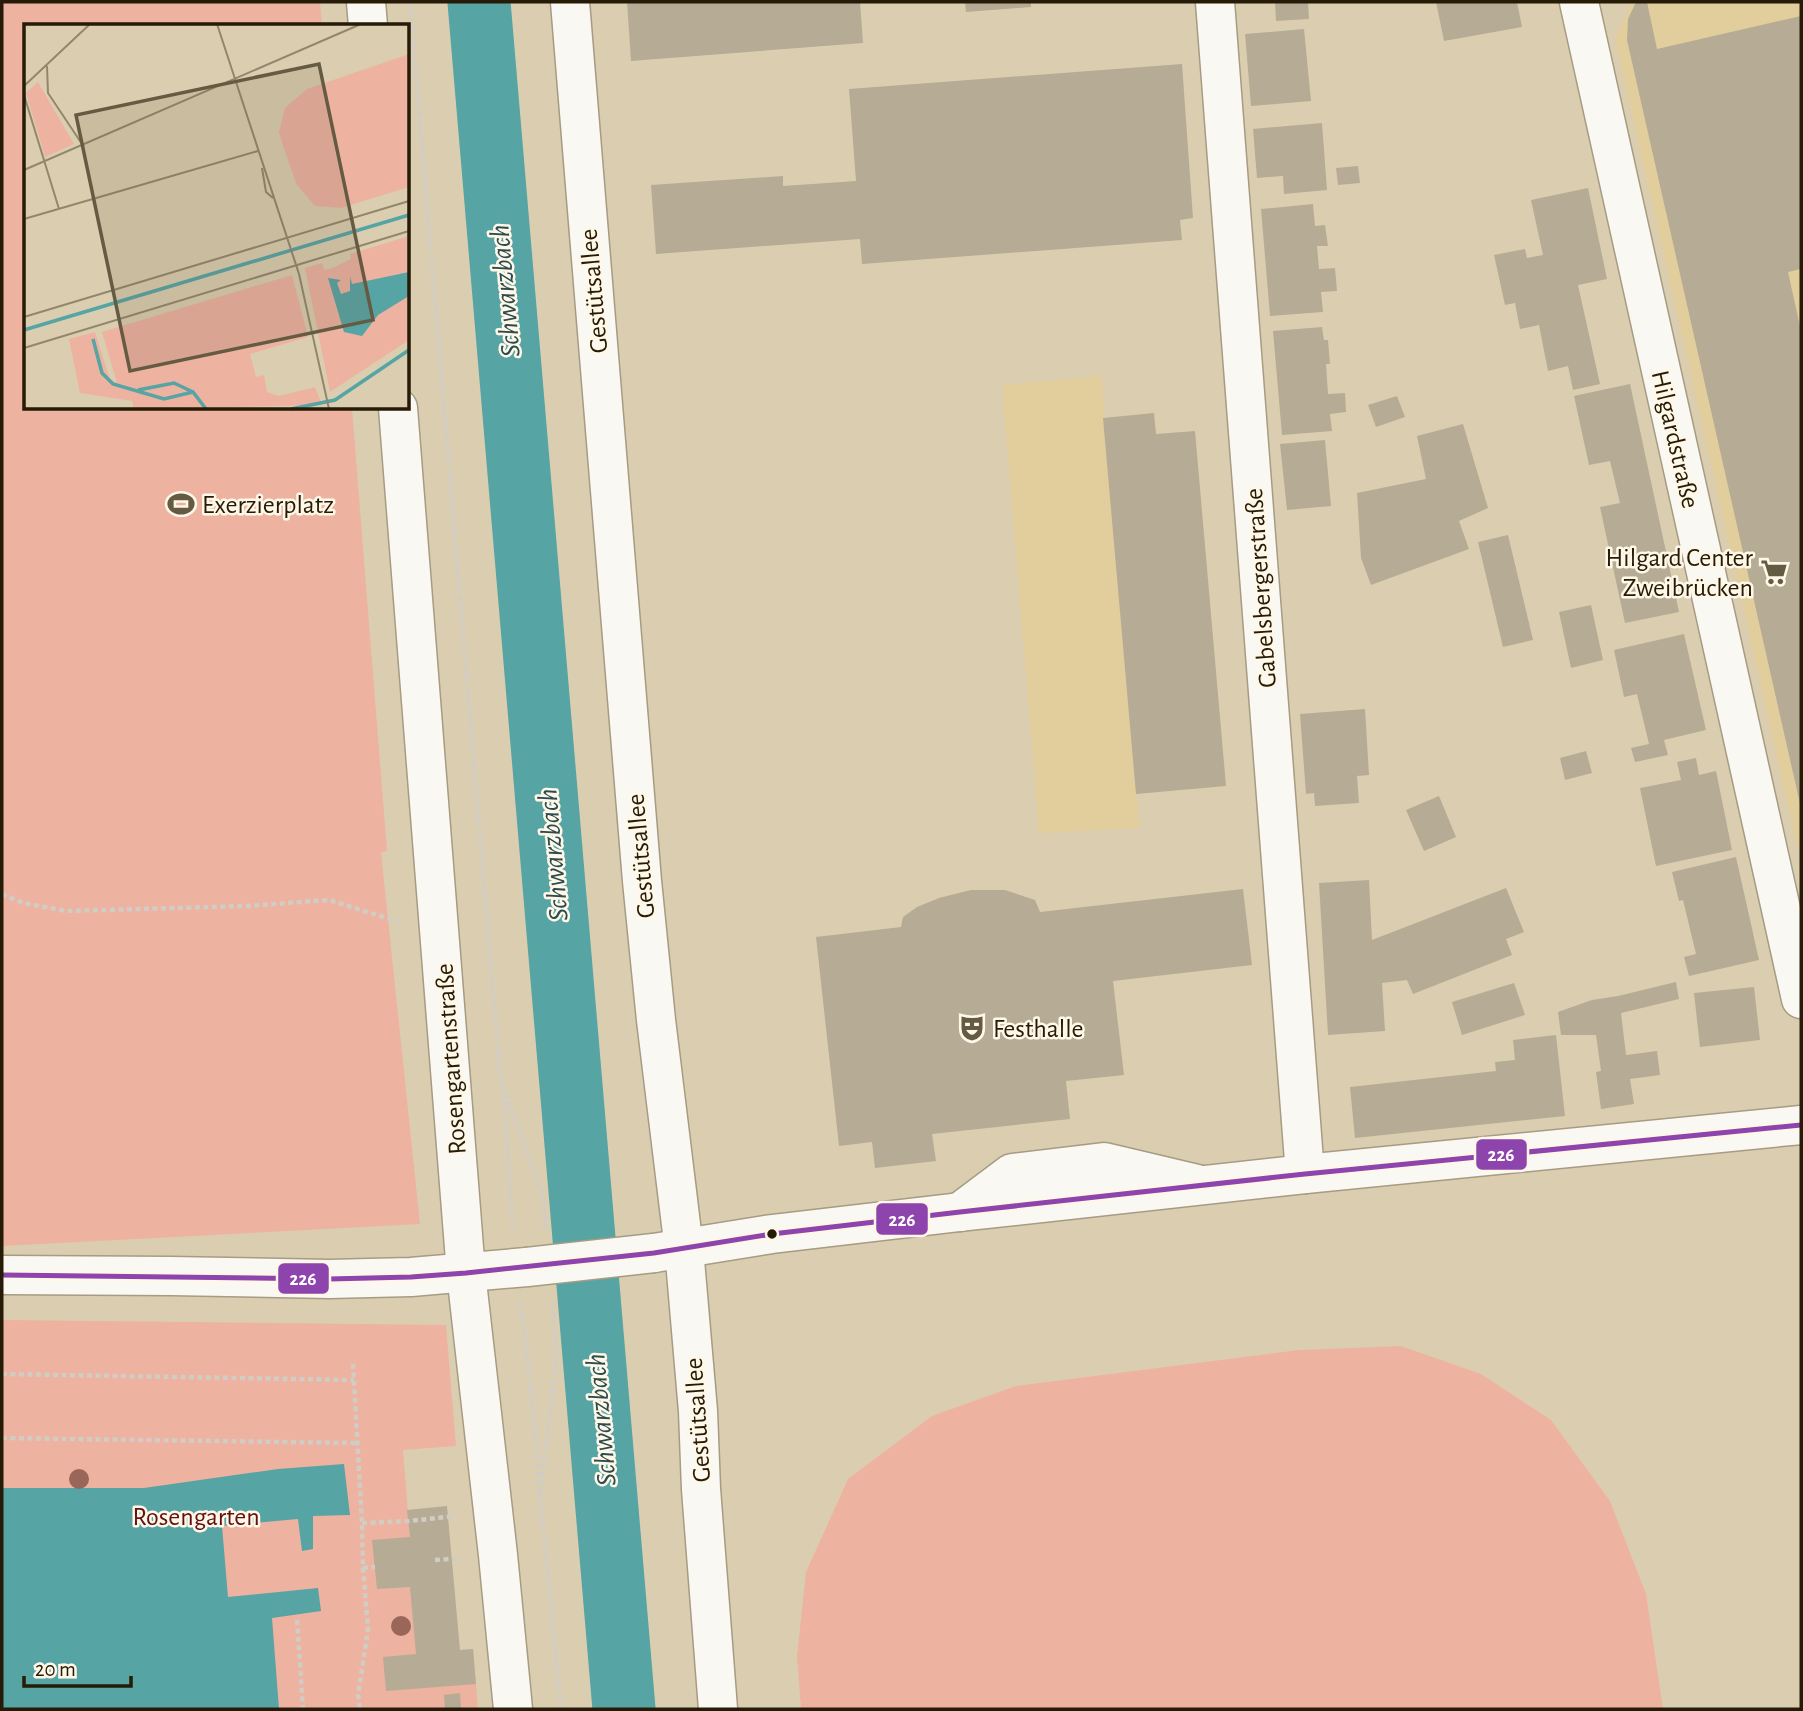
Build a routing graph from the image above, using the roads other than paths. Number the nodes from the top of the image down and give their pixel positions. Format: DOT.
graph roads {
  1 [pos="366,2"];
  2 [pos="570,2"];
  3 [pos="1215,2"];
  4 [pos="1585,5"];
  5 [pos="368,24"];
  6 [pos="398,410"];
  7 [pos="1801,999"];
  8 [pos="1801,1125"];
  9 [pos="1305,1174"];
  10 [pos="669,1251"];
  11 [pos="466,1273"];
  12 [pos="2,1275"];
  13 [pos="513,1709"];
  14 [pos="718,1709"];
  1 -- 5 [label="street"];
  2 -- 10 [label="street, Gestütsallee"];
  3 -- 9 [label="street, Gabelsbergerstraße"];
  4 -- 7 [label="street, Hilgardstraße"];
  6 -- 11 [label="street, Rosengartenstraße"];
  8 -- 9 [label="street"];
  9 -- 10 [label="street"];
  10 -- 11 [label="street, bridge"];
  10 -- 14 [label="street, Gestütsallee"];
  11 -- 12 [label="street"];
  11 -- 13 [label="street, Rosengartenstraße"];
}
